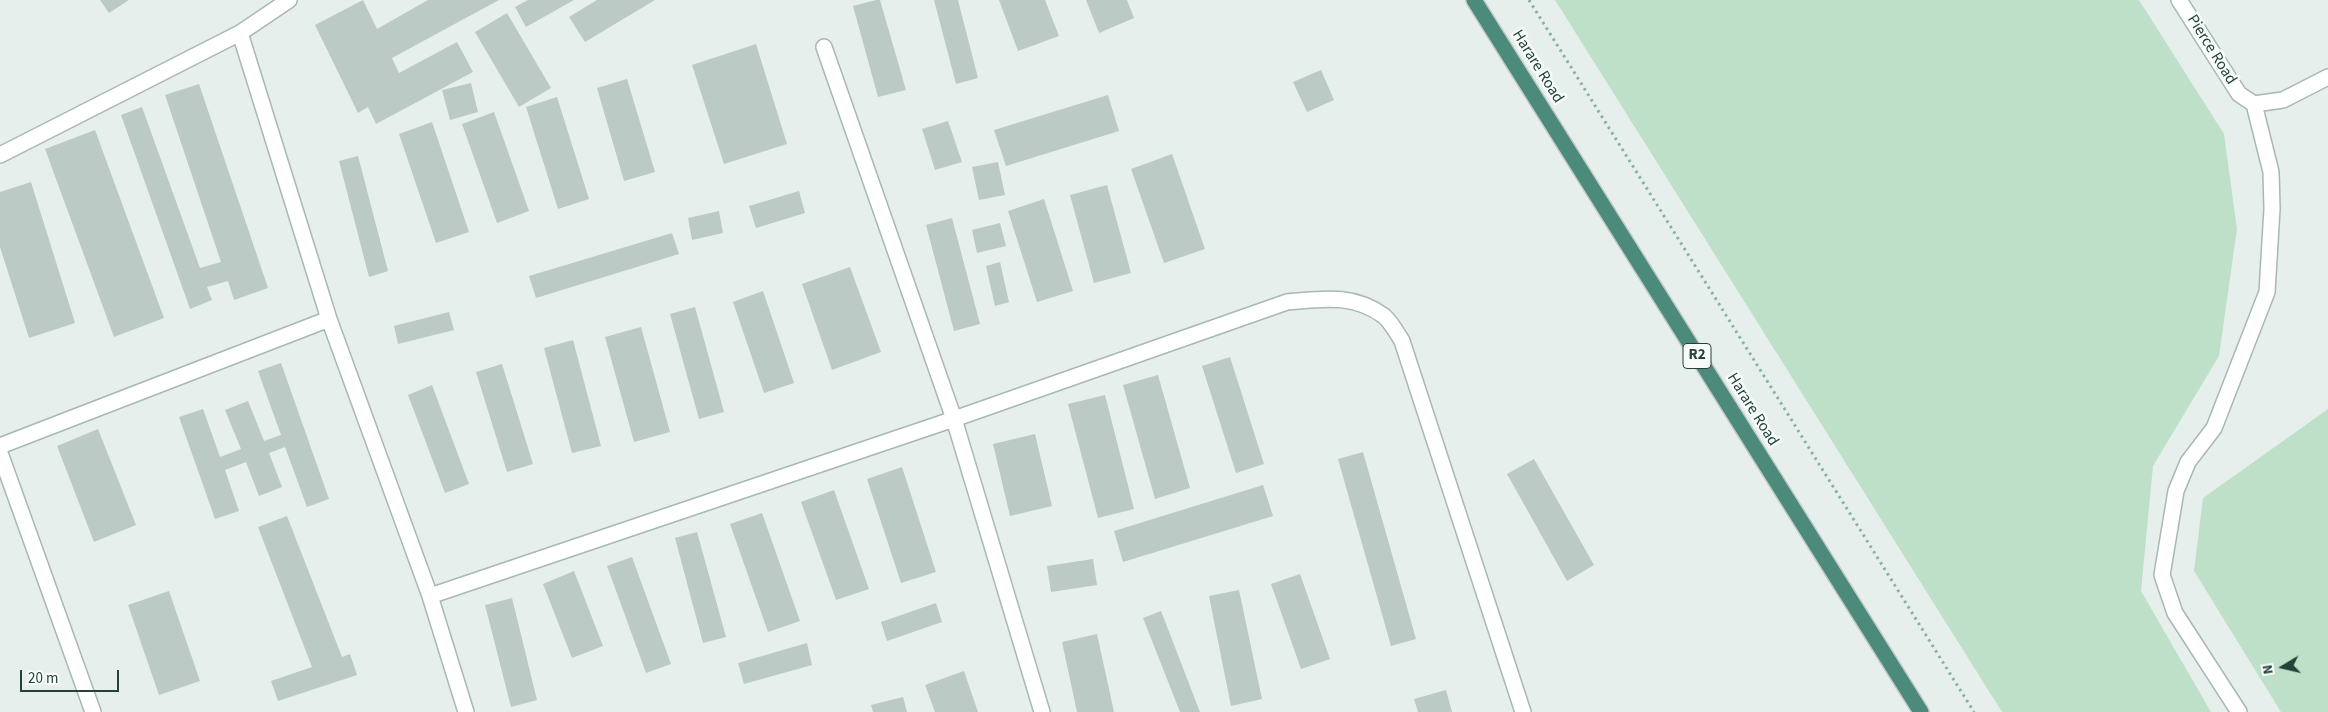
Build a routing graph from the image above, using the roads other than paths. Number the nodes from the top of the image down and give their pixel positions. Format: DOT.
graph roads {
  1 [pos="289,0"];
  2 [pos="1474,0"];
  3 [pos="2180,0"];
  4 [pos="240,33"];
  5 [pos="824,47"];
  6 [pos="2328,78"];
  7 [pos="2254,104"];
  8 [pos="0,155"];
  9 [pos="329,319"];
  10 [pos="954,419"];
  11 [pos="0,446"];
  12 [pos="0,454"];
  13 [pos="430,596"];
  14 [pos="93,712"];
  15 [pos="466,712"];
  16 [pos="1042,712"];
  17 [pos="1523,712"];
  18 [pos="1920,712"];
  19 [pos="2239,712"];
  1 -- 4 [label="lane"];
  2 -- 18 [label="highway, Harare Road / R2"];
  3 -- 7 [label="lane, Pierce Road"];
  4 -- 8 [label="lane"];
  4 -- 9 [label="lane"];
  5 -- 10 [label="lane"];
  6 -- 7 [label="lane"];
  7 -- 19 [label="lane"];
  9 -- 11 [label="lane"];
  9 -- 13 [label="lane"];
  10 -- 13 [label="lane"];
  10 -- 16 [label="lane"];
  10 -- 17 [label="lane"];
  12 -- 14 [label="lane"];
  13 -- 15 [label="lane"];
}
